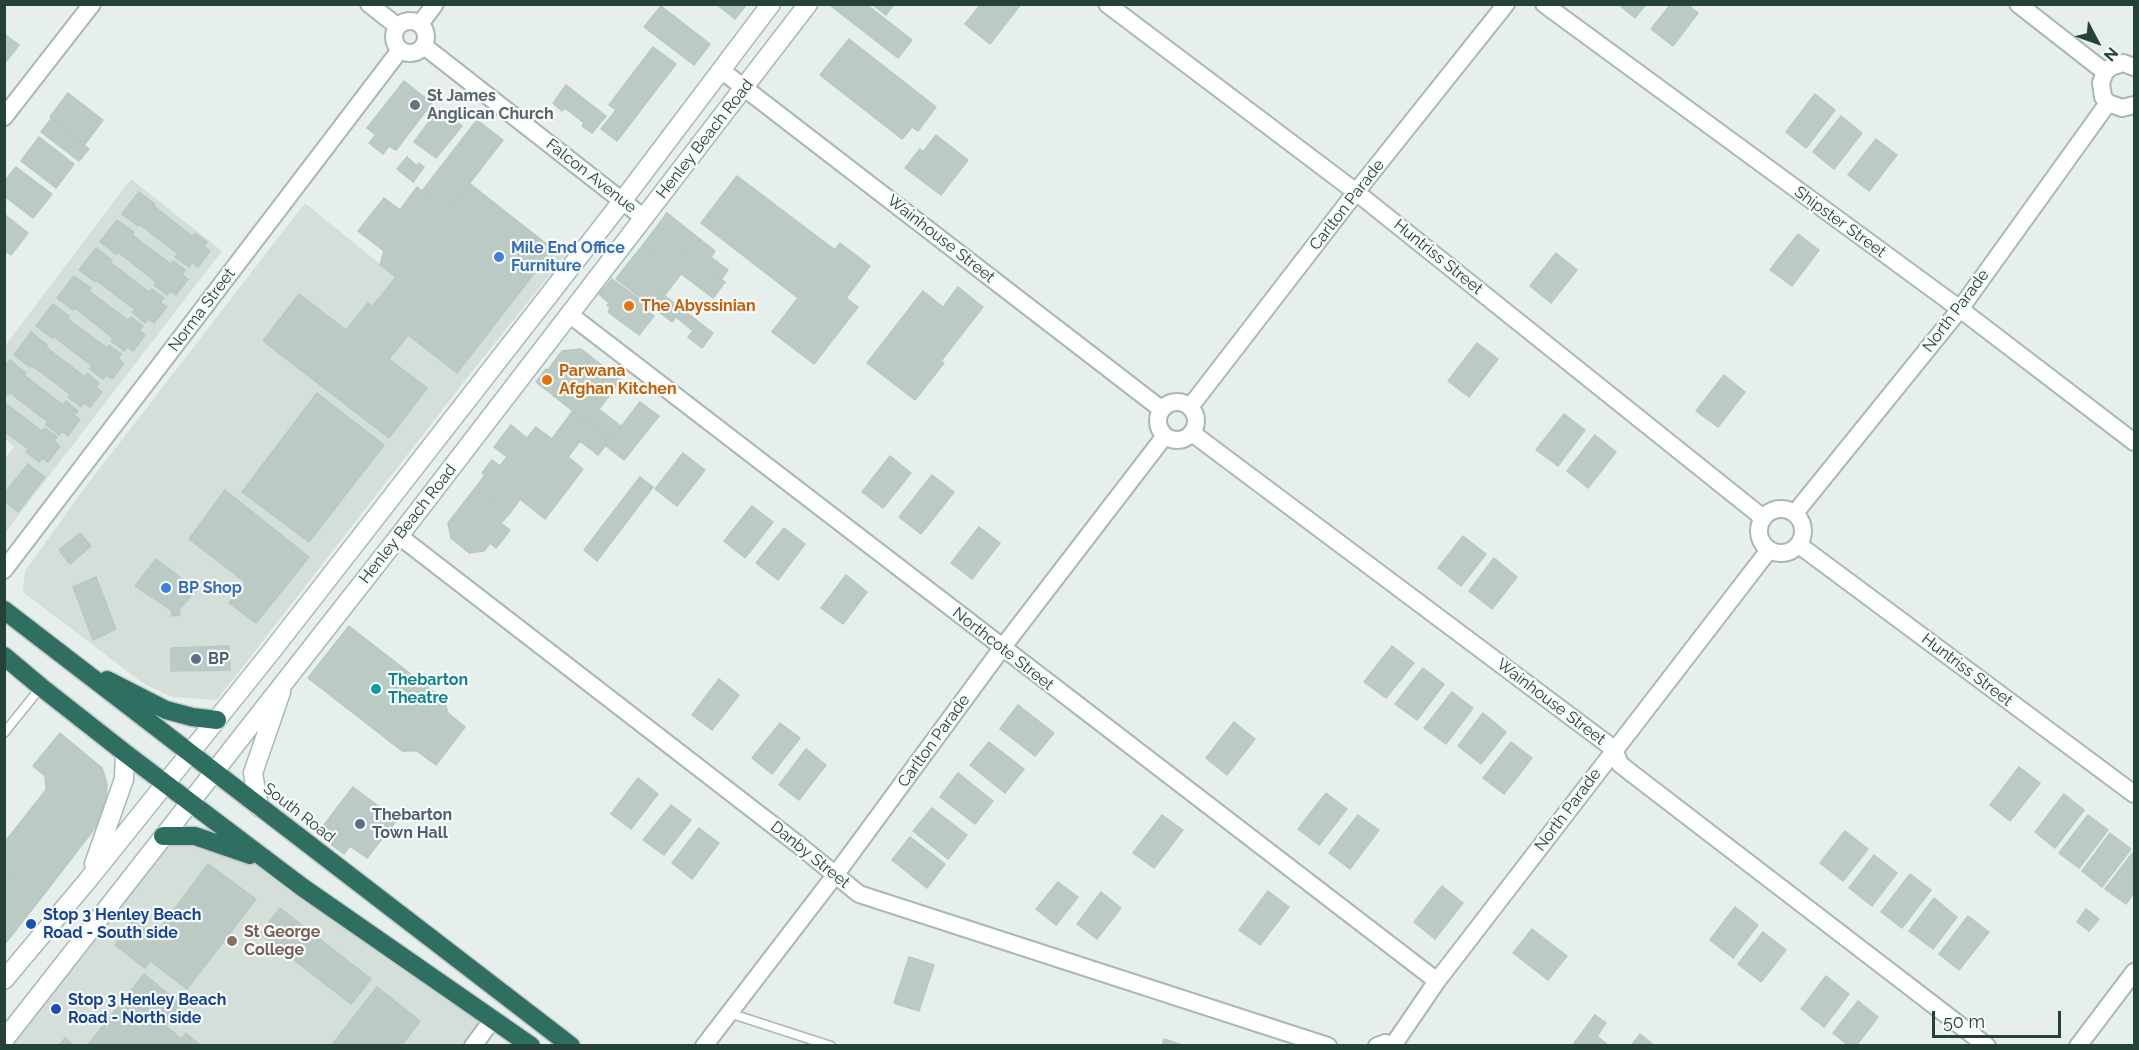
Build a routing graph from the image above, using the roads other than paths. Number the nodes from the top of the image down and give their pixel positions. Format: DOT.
graph roads {
  1 [pos="92,4"];
  2 [pos="369,4"];
  3 [pos="435,4"];
  4 [pos="771,4"];
  5 [pos="808,4"];
  6 [pos="1107,4"];
  7 [pos="1506,4"];
  8 [pos="1544,4"];
  9 [pos="2018,4"];
  10 [pos="420,24"];
  11 [pos="397,26"];
  12 [pos="424,46"];
  13 [pos="400,50"];
  14 [pos="2134,67"];
  15 [pos="721,70"];
  16 [pos="2105,72"];
  17 [pos="745,87"];
  18 [pos="2108,103"];
  19 [pos="2134,105"];
  20 [pos="4,117"];
  21 [pos="1356,192"];
  22 [pos="623,200"];
  23 [pos="644,218"];
  24 [pos="1960,309"];
  25 [pos="570,314"];
  26 [pos="1190,406"];
  27 [pos="1161,409"];
  28 [pos="1192,434"];
  29 [pos="1164,436"];
  30 [pos="2134,442"];
  31 [pos="1795,513"];
  32 [pos="1762,517"];
  33 [pos="399,536"];
  34 [pos="1799,545"];
  35 [pos="1769,550"];
  36 [pos="4,570"];
  37 [pos="4,610"];
  38 [pos="1002,648"];
  39 [pos="4,656"];
  40 [pos="75,666"];
  41 [pos="286,679"];
  42 [pos="41,687"];
  43 [pos="217,720"];
  44 [pos="4,733"];
  45 [pos="1614,749"];
  46 [pos="125,753"];
  47 [pos="189,754"];
  48 [pos="213,772"];
  49 [pos="166,783"];
  50 [pos="2134,794"];
  51 [pos="190,802"];
  52 [pos="259,807"];
  53 [pos="163,836"];
  54 [pos="271,863"];
  55 [pos="836,874"];
  56 [pos="88,880"];
  57 [pos="2134,972"];
  58 [pos="4,980"];
  59 [pos="1437,981"];
  60 [pos="509,999"];
  61 [pos="729,1013"];
  62 [pos="494,1019"];
  63 [pos="4,1040"];
  64 [pos="1395,1045"];
  65 [pos="473,1046"];
  66 [pos="531,1046"];
  67 [pos="571,1046"];
  68 [pos="704,1046"];
  69 [pos="831,1046"];
  70 [pos="1329,1046"];
  71 [pos="1377,1046"];
  72 [pos="1987,1046"];
  73 [pos="2078,1046"];
  1 -- 20 [label="street"];
  2 -- 11 [label="street"];
  3 -- 10 [label="street"];
  4 -- 15 [label="main road, Henley Beach Road"];
  5 -- 17 [label="main road, Henley Beach Road"];
  6 -- 21 [label="street, Huntriss Street"];
  7 -- 21 [label="street, Carlton Parade"];
  8 -- 24 [label="street, Shipster Street"];
  9 -- 16 [label="street"];
  10 -- 11 [label="street"];
  10 -- 12 [label="street"];
  11 -- 13 [label="street"];
  12 -- 13 [label="street"];
  12 -- 22 [label="street, Falcon Avenue"];
  13 -- 36 [label="street, Norma Street"];
  14 -- 16 [label="street"];
  15 -- 17 [label="street, Wainhouse Street"];
  15 -- 22 [label="main road, Henley Beach Road"];
  16 -- 18 [label="street"];
  17 -- 23 [label="main road, Henley Beach Road"];
  17 -- 27 [label="street, Wainhouse Street"];
  18 -- 19 [label="street"];
  18 -- 24 [label="street, North Parade"];
  21 -- 26 [label="street, Carlton Parade"];
  21 -- 32 [label="street, Huntriss Street"];
  22 -- 23 [label="street, Falcon Avenue"];
  22 -- 43 [label="main road, Henley Beach Road"];
  23 -- 25 [label="main road, Henley Beach Road"];
  24 -- 30 [label="street, Shipster Street"];
  24 -- 31 [label="street, North Parade"];
  25 -- 33 [label="main road, Henley Beach Road"];
  25 -- 38 [label="street, Northcote Street"];
  26 -- 27 [label="street"];
  26 -- 28 [label="street"];
  27 -- 29 [label="street"];
  28 -- 29 [label="street"];
  28 -- 45 [label="street, Wainhouse Street"];
  29 -- 38 [label="street, Carlton Parade"];
  31 -- 32 [label="street"];
  31 -- 34 [label="street"];
  32 -- 35 [label="street"];
  33 -- 41 [label="main road, Henley Beach Road"];
  33 -- 55 [label="street, Danby Street"];
  34 -- 35 [label="street"];
  34 -- 50 [label="street, Huntriss Street"];
  35 -- 45 [label="street, North Parade"];
  37 -- 40 [label="highway, South Road"];
  38 -- 55 [label="street, Carlton Parade"];
  38 -- 59 [label="street, Northcote Street"];
  39 -- 42 [label="highway"];
  40 -- 43 [label="highway"];
  40 -- 47 [label="highway, South Road"];
  41 -- 48 [label="main road, Henley Beach Road"];
  41 -- 52 [label="main road"];
  42 -- 44 [label="lane"];
  42 -- 46 [label="highway"];
  43 -- 47 [label="main road, Henley Beach Road"];
  45 -- 59 [label="street, North Parade"];
  45 -- 72 [label="street, Wainhouse Street"];
  46 -- 49 [label="highway"];
  46 -- 56 [label="main road"];
  47 -- 48 [label="highway, South Road"];
  47 -- 49 [label="main road, Henley Beach Road"];
  48 -- 51 [label="main road, Henley Beach Road"];
  48 -- 52 [label="highway, South Road"];
  49 -- 51 [label="highway"];
  49 -- 56 [label="main road, Henley Beach Road"];
  51 -- 53 [label="main road, Henley Beach Road"];
  51 -- 54 [label="highway"];
  52 -- 60 [label="highway, South Road"];
  53 -- 54 [label="highway"];
  53 -- 63 [label="main road, Henley Beach Road"];
  54 -- 62 [label="highway"];
  55 -- 61 [label="street, Carlton Parade"];
  55 -- 70 [label="street, Danby Street"];
  56 -- 58 [label="main road, Henley Beach Road"];
  57 -- 73 [label="street"];
  59 -- 64 [label="street, North Parade"];
  60 -- 62 [label="highway"];
  60 -- 67 [label="highway, South Road"];
  61 -- 68 [label="street, Carlton Parade"];
  61 -- 69 [label="lane"];
  62 -- 65 [label="street"];
  62 -- 66 [label="highway"];
  64 -- 71 [label="street"];
}
